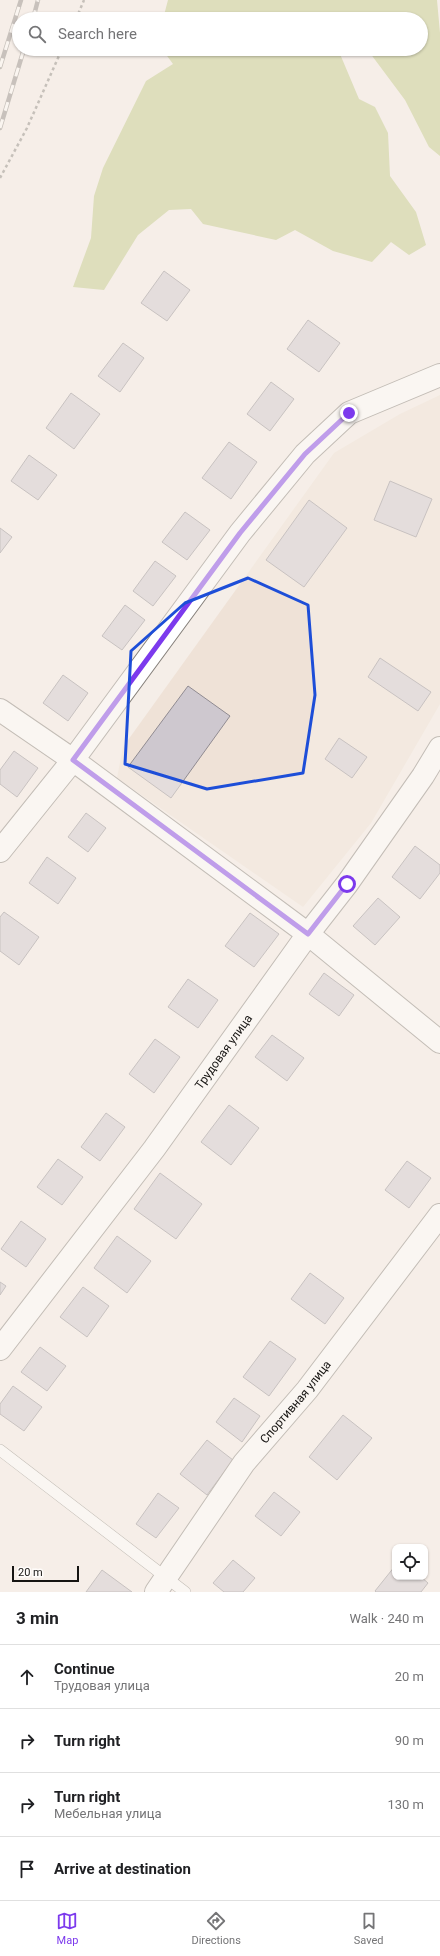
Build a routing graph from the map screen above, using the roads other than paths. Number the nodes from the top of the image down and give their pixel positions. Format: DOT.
graph roads {
  1 [pos="440,375"];
  2 [pos="0,710"];
  3 [pos="440,748"];
  4 [pos="73,760"];
  5 [pos="0,851"];
  6 [pos="308,934"];
  7 [pos="440,1042"];
  8 [pos="440,1216"];
  9 [pos="0,1349"];
  10 [pos="0,1450"];
  11 [pos="162,1585"];
  12 [pos="185,1592"];
  1 -- 4 [label="street"];
  2 -- 4 [label="street"];
  3 -- 6 [label="street, Трудовая улица"];
  4 -- 5 [label="street"];
  4 -- 6 [label="street"];
  6 -- 7 [label="street"];
  6 -- 9 [label="street, Трудовая улица"];
  8 -- 11 [label="street, Спортивная улица"];
  10 -- 11 [label="lane"];
  11 -- 12 [label="lane"];
}
